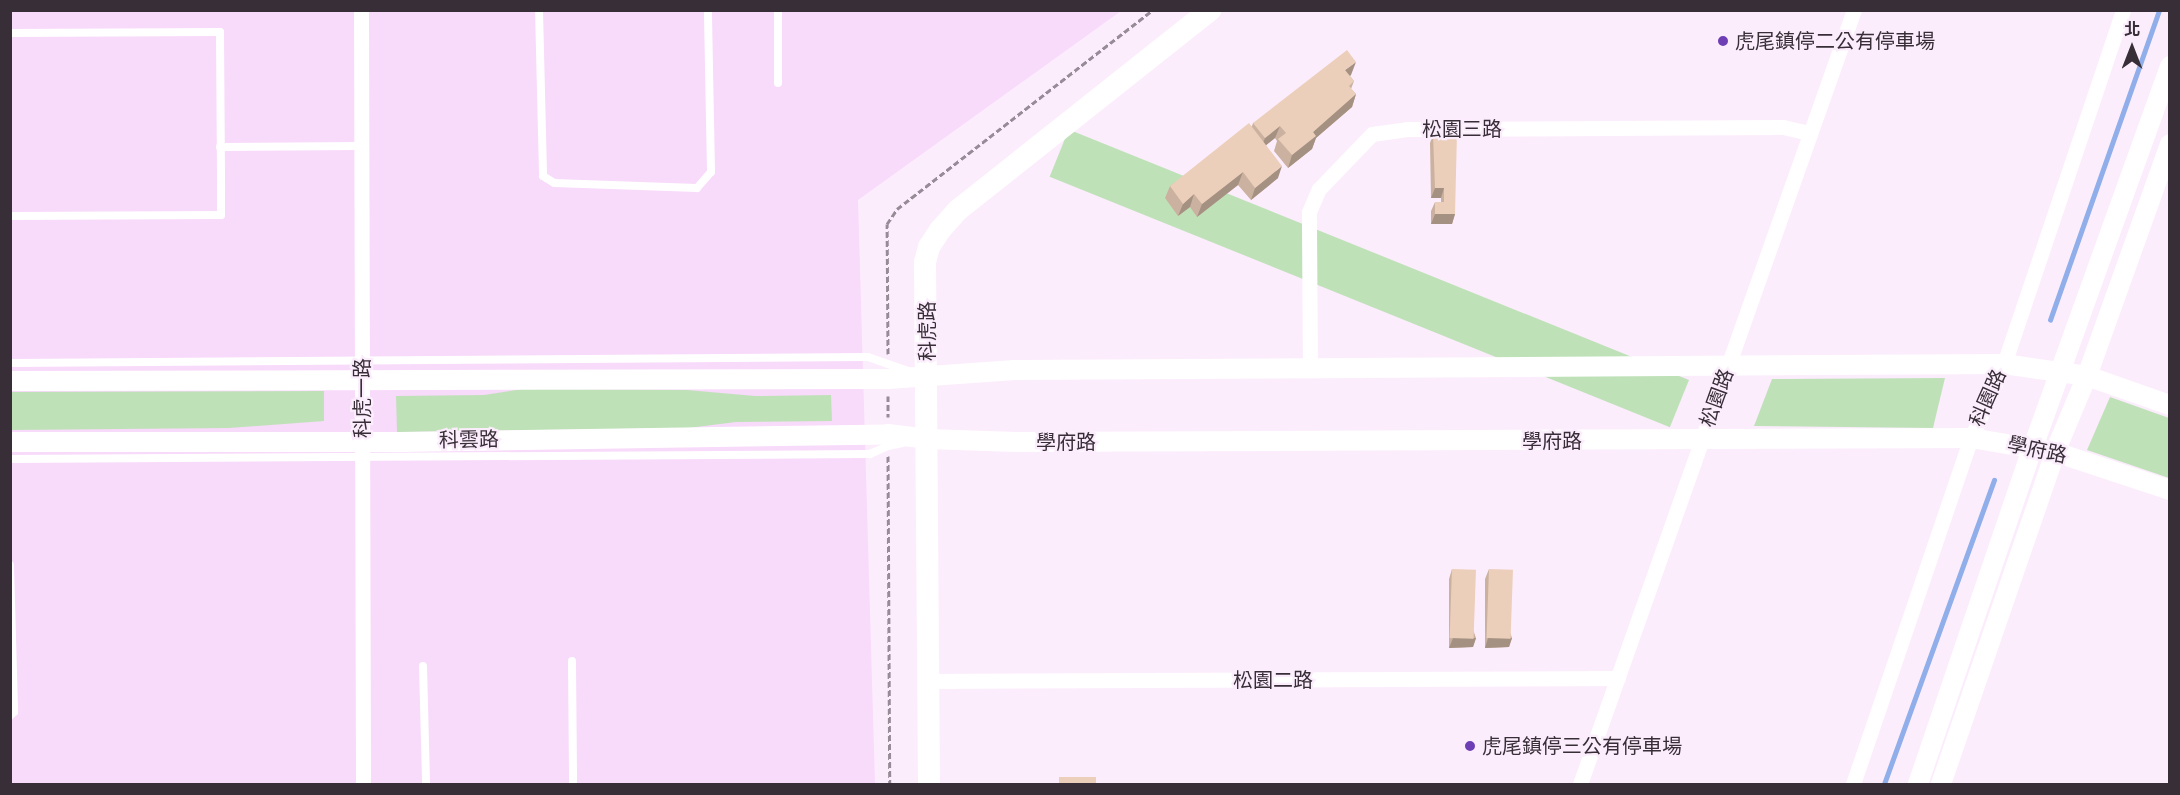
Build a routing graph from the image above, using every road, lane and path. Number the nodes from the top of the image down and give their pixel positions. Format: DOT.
graph roads {
  1 [pos="361,10"];
  2 [pos="539,10"];
  3 [pos="708,10"];
  4 [pos="778,10"];
  5 [pos="1210,10"];
  6 [pos="1854,10"];
  7 [pos="2123,10"];
  8 [pos="10,33"];
  9 [pos="2169,66"];
  10 [pos="778,83"];
  11 [pos="1810,133"];
  12 [pos="2169,144"];
  13 [pos="220,147"];
  14 [pos="361,147"];
  15 [pos="10,216"];
  16 [pos="10,363"];
  17 [pos="2004,364"];
  18 [pos="1729,365"];
  19 [pos="1310,370"];
  20 [pos="362,372"];
  21 [pos="2060,372"];
  22 [pos="927,376"];
  23 [pos="2087,376"];
  24 [pos="10,381"];
  25 [pos="2169,405"];
  26 [pos="1971,438"];
  27 [pos="927,439"];
  28 [pos="1702,439"];
  29 [pos="10,442"];
  30 [pos="2033,447"];
  31 [pos="362,449"];
  32 [pos="2055,452"];
  33 [pos="10,459"];
  34 [pos="2169,490"];
  35 [pos="10,565"];
  36 [pos="572,661"];
  37 [pos="423,666"];
  38 [pos="1618,678"];
  39 [pos="928,681"];
  40 [pos="10,716"];
  41 [pos="363,784"];
  42 [pos="426,784"];
  43 [pos="573,784"];
  44 [pos="929,784"];
  45 [pos="1580,784"];
  46 [pos="1853,784"];
  47 [pos="1918,784"];
  48 [pos="1941,784"];
  1 -- 14 [label="street, 科虎一路"];
  2 -- 3 [label="lane"];
  4 -- 10 [label="lane"];
  5 -- 22 [label="main road, 科虎路"];
  6 -- 11 [label="street, 松園路"];
  7 -- 17 [label="street, 科園路"];
  8 -- 13 [label="lane"];
  9 -- 21 [label="street"];
  11 -- 18 [label="street, 松園路"];
  11 -- 19 [label="street, 松園三路"];
  12 -- 23 [label="street"];
  13 -- 14 [label="lane"];
  13 -- 15 [label="lane"];
  14 -- 20 [label="street, 科虎一路"];
  16 -- 20 [label="lane"];
  17 -- 18 [label="street"];
  17 -- 21 [label="street"];
  17 -- 26 [label="street, 科園路"];
  18 -- 19 [label="street"];
  18 -- 28 [label="street, 松園路"];
  19 -- 22 [label="street"];
  20 -- 22 [label="street"];
  20 -- 24 [label="street"];
  20 -- 31 [label="street, 科虎一路"];
  21 -- 23 [label="street"];
  21 -- 30 [label="street"];
  22 -- 27 [label="main road, 科虎路"];
  23 -- 25 [label="street"];
  23 -- 32 [label="street"];
  26 -- 28 [label="street, 學府路"];
  26 -- 30 [label="street, 學府路"];
  26 -- 46 [label="street, 科園路"];
  27 -- 28 [label="street, 學府路"];
  27 -- 31 [label="street, 科雲路"];
  27 -- 39 [label="main road, 科虎路"];
  28 -- 38 [label="street, 松園路"];
  29 -- 31 [label="street, 科雲路"];
  30 -- 32 [label="street, 學府路"];
  30 -- 47 [label="street"];
  31 -- 33 [label="lane"];
  31 -- 41 [label="street, 科虎一路"];
  32 -- 34 [label="street, 學府路"];
  32 -- 48 [label="street"];
  35 -- 40 [label="lane"];
  36 -- 43 [label="lane"];
  37 -- 42 [label="lane"];
  38 -- 39 [label="street, 松園二路"];
  38 -- 45 [label="street, 松園路"];
  39 -- 44 [label="main road, 科虎路"];
}
